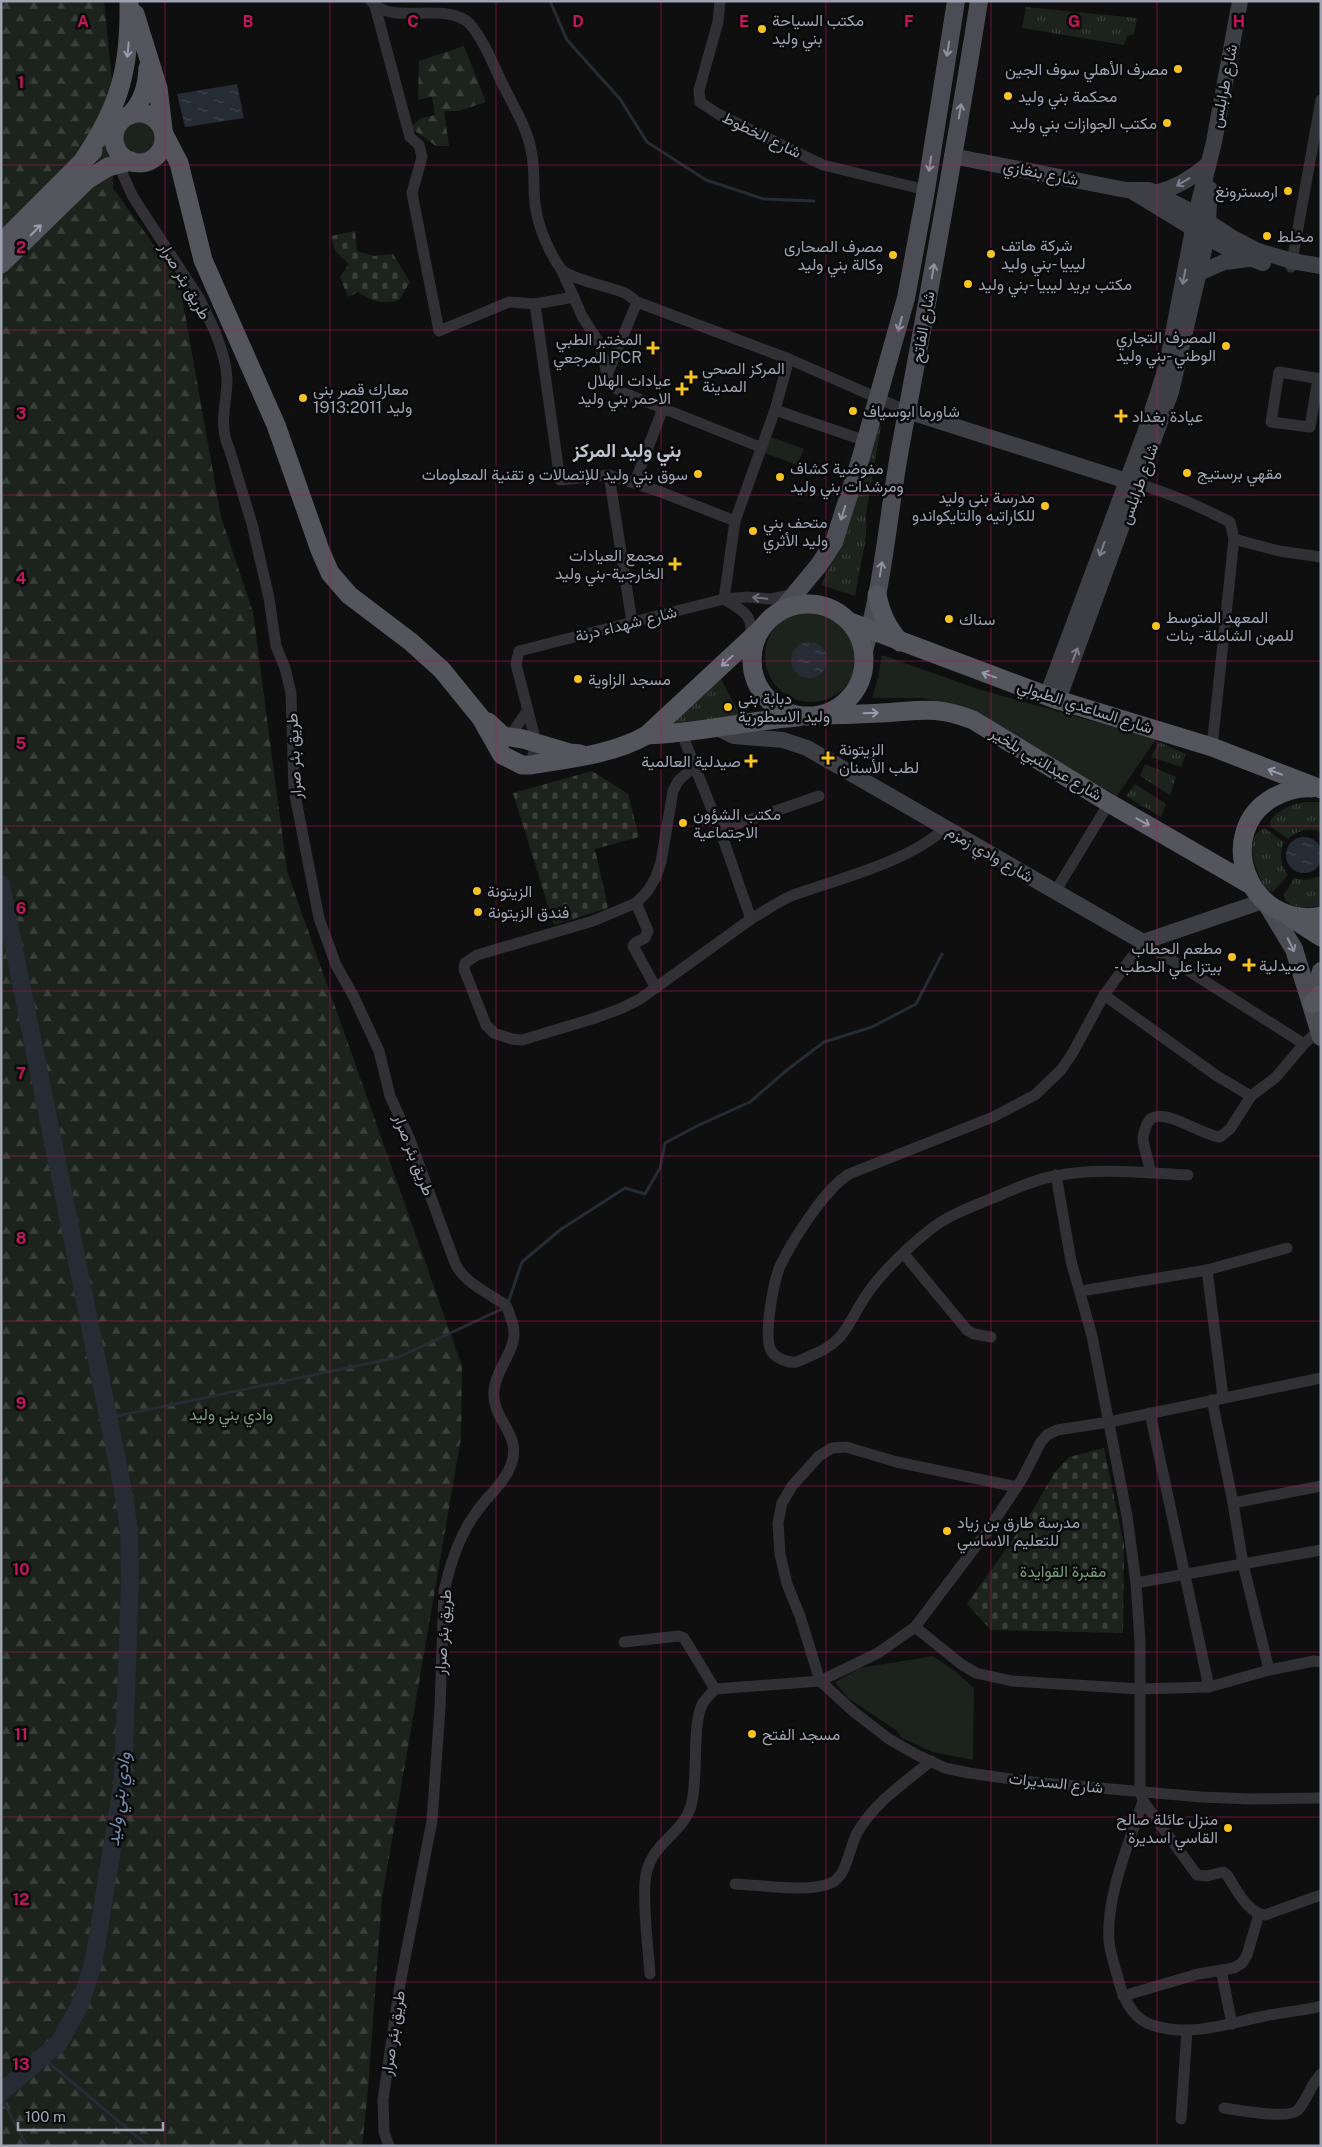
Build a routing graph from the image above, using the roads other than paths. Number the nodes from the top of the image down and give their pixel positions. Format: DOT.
graph roads {
  1 [pos="130,1"];
  2 [pos="720,1"];
  3 [pos="956,1"];
  4 [pos="979,1"];
  5 [pos="1240,1"];
  6 [pos="373,4"];
  7 [pos="149,62"];
  8 [pos="1321,100"];
  9 [pos="124,120"];
  10 [pos="1318,125"];
  11 [pos="164,132"];
  12 [pos="1214,142"];
  13 [pos="952,156"];
  14 [pos="84,159"];
  15 [pos="124,160"];
  16 [pos="150,161"];
  17 [pos="1208,165"];
  18 [pos="72,183"];
  19 [pos="184,184"];
  20 [pos="926,190"];
  21 [pos="1130,190"];
  22 [pos="1156,193"];
  23 [pos="1210,194"];
  24 [pos="1176,219"];
  25 [pos="1201,225"];
  26 [pos="1224,232"];
  27 [pos="1,243"];
  28 [pos="1190,249"];
  29 [pos="1251,259"];
  30 [pos="1,264"];
  31 [pos="1291,265"];
  32 [pos="1321,266"];
  33 [pos="562,271"];
  34 [pos="1321,272"];
  35 [pos="1199,273"];
  36 [pos="574,297"];
  37 [pos="906,298"];
  38 [pos="637,302"];
  39 [pos="535,304"];
  40 [pos="928,304"];
  41 [pos="789,359"];
  42 [pos="607,375"];
  43 [pos="1319,378"];
  44 [pos="878,397"];
  45 [pos="663,408"];
  46 [pos="775,410"];
  47 [pos="907,411"];
  48 [pos="866,441"];
  49 [pos="760,447"];
  50 [pos="609,475"];
  51 [pos="635,482"];
  52 [pos="1133,483"];
  53 [pos="735,521"];
  54 [pos="1234,539"];
  55 [pos="1321,557"];
  56 [pos="795,594"];
  57 [pos="877,595"];
  58 [pos="724,599"];
  59 [pos="780,612"];
  60 [pos="632,622"];
  61 [pos="850,622"];
  62 [pos="870,631"];
  63 [pos="756,634"];
  64 [pos="900,642"];
  65 [pos="864,651"];
  66 [pos="1052,698"];
  67 [pos="527,711"];
  68 [pos="822,715"];
  69 [pos="803,717"];
  70 [pos="718,728"];
  71 [pos="682,734"];
  72 [pos="647,735"];
  73 [pos="536,742"];
  74 [pos="504,745"];
  75 [pos="1212,747"];
  76 [pos="594,755"];
  77 [pos="531,765"];
  78 [pos="695,766"];
  79 [pos="1321,789"];
  80 [pos="819,796"];
  81 [pos="1109,803"];
  82 [pos="945,828"];
  83 [pos="720,830"];
  84 [pos="1251,885"];
  85 [pos="1055,892"];
  86 [pos="1264,902"];
  87 [pos="636,903"];
  88 [pos="1285,914"];
  89 [pos="1321,916"];
  90 [pos="751,919"];
  91 [pos="1321,937"];
  92 [pos="1143,942"];
  93 [pos="1321,970"];
  94 [pos="656,988"];
  95 [pos="1104,996"];
  96 [pos="1316,999"];
  97 [pos="1320,1034"];
  98 [pos="1304,1044"];
  99 [pos="1251,1096"];
  100 [pos="1151,1173"];
  101 [pos="1056,1175"];
  102 [pos="1188,1175"];
  103 [pos="1287,1248"];
  104 [pos="904,1254"];
  105 [pos="1207,1270"];
  106 [pos="1081,1291"];
  107 [pos="991,1337"];
  108 [pos="1321,1378"];
  109 [pos="1218,1399"];
  110 [pos="1150,1413"];
  111 [pos="1109,1422"];
  112 [pos="1321,1486"];
  113 [pos="1017,1487"];
  114 [pos="1232,1503"];
  115 [pos="1321,1550"];
  116 [pos="1243,1564"];
  117 [pos="1186,1575"];
  118 [pos="1136,1584"];
  119 [pos="915,1627"];
  120 [pos="624,1642"];
  121 [pos="1321,1662"];
  122 [pos="1269,1670"];
  123 [pos="820,1681"];
  124 [pos="1208,1687"];
  125 [pos="1140,1688"];
  126 [pos="716,1689"];
  127 [pos="931,1762"];
  128 [pos="1141,1795"];
  129 [pos="1321,1798"];
  130 [pos="735,1884"];
  131 [pos="1321,1895"];
  132 [pos="1259,1914"];
  133 [pos="1221,1970"];
  134 [pos="650,1974"];
  135 [pos="1123,1996"];
  136 [pos="1321,2006"];
  137 [pos="1232,2024"];
  138 [pos="1187,2030"];
  139 [pos="1321,2074"];
  140 [pos="1224,2108"];
  141 [pos="1181,2119"];
  142 [pos="389,2146"];
  1 -- 7 [label="highway"];
  1 -- 14 [label="highway, one-way"];
  2 -- 20 [label="street, شارع الخطوط"];
  3 -- 20 [label="main road, شارع الفاتح, one-way"];
  13 -- 4 [label="main road, شارع الفاتح, one-way"];
  5 -- 12 [label="main road, شارع طرابلس"];
  6 -- 33 [label="street"];
  6 -- 39 [label="street"];
  7 -- 9 [label="highway"];
  7 -- 11 [label="highway"];
  8 -- 10 [label="street"];
  9 -- 11 [label="highway"];
  9 -- 14 [label="highway"];
  9 -- 15 [label="highway"];
  10 -- 31 [label="street"];
  11 -- 16 [label="highway"];
  11 -- 19 [label="highway"];
  12 -- 17 [label="main road, شارع طرابلس"];
  12 -- 23 [label="main road, شارع طرابلس"];
  13 -- 21 [label="main road, شارع بنغازي"];
  40 -- 13 [label="main road, شارع الفاتح, one-way"];
  14 -- 18 [label="highway"];
  15 -- 16 [label="highway"];
  15 -- 18 [label="highway"];
  15 -- 142 [label="street, طريق بئر صرار"];
  16 -- 19 [label="highway"];
  17 -- 22 [label="main road, one-way"];
  17 -- 25 [label="main road, شارع طرابلس"];
  18 -- 27 [label="highway"];
  30 -- 18 [label="highway, one-way"];
  19 -- 74 [label="highway"];
  20 -- 37 [label="main road, شارع الفاتح"];
  21 -- 22 [label="main road, شارع بنغازي"];
  21 -- 24 [label="main road"];
  22 -- 25 [label="main road"];
  23 -- 25 [label="main road, شارع طرابلس"];
  23 -- 26 [label="main road"];
  24 -- 25 [label="main road"];
  24 -- 28 [label="main road"];
  25 -- 26 [label="main road"];
  25 -- 28 [label="main road, شارع طرابلس"];
  25 -- 29 [label="main road"];
  25 -- 35 [label="main road, شارع طرابلس"];
  26 -- 31 [label="main road"];
  28 -- 52 [label="main road, شارع طرابلس, one-way"];
  29 -- 31 [label="main road"];
  29 -- 35 [label="main road"];
  31 -- 32 [label="main road"];
  31 -- 34 [label="main road"];
  33 -- 36 [label="street"];
  33 -- 38 [label="street"];
  35 -- 52 [label="main road, شارع طرابلس"];
  36 -- 39 [label="street"];
  36 -- 42 [label="street"];
  37 -- 40 [label="main road"];
  37 -- 44 [label="main road, شارع الفاتح, one-way"];
  38 -- 41 [label="street"];
  38 -- 42 [label="street"];
  39 -- 50 [label="street"];
  40 -- 47 [label="main road, شارع الفاتح"];
  41 -- 44 [label="street"];
  41 -- 46 [label="street"];
  42 -- 45 [label="street"];
  43 -- 43 [label="street"];
  44 -- 47 [label="street"];
  44 -- 48 [label="main road, شارع الفاتح"];
  45 -- 49 [label="street"];
  45 -- 51 [label="street"];
  46 -- 48 [label="street"];
  46 -- 49 [label="street"];
  47 -- 52 [label="main road"];
  57 -- 47 [label="main road, شارع الفاتح, one-way"];
  48 -- 56 [label="main road, شارع الفاتح, one-way"];
  49 -- 53 [label="street"];
  50 -- 51 [label="street"];
  50 -- 60 [label="street"];
  51 -- 53 [label="street"];
  52 -- 54 [label="street"];
  52 -- 66 [label="main road, شارع طرابلس"];
  53 -- 58 [label="street"];
  54 -- 55 [label="street"];
  54 -- 75 [label="street"];
  56 -- 58 [label="street, شارع شهداء درنة, one-way"];
  56 -- 59 [label="main road, شارع الفاتح"];
  57 -- 62 [label="main road, شارع الفاتح"];
  57 -- 64 [label="highway"];
  58 -- 60 [label="street, شارع شهداء درنة"];
  58 -- 63 [label="street"];
  59 -- 61 [label="highway"];
  59 -- 63 [label="highway"];
  60 -- 67 [label="street, شارع شهداء درنة"];
  61 -- 62 [label="highway, شارع الساعدي الطبولي"];
  61 -- 65 [label="highway"];
  62 -- 64 [label="highway, شارع الساعدي الطبولي"];
  62 -- 65 [label="main road, شارع الفاتح"];
  63 -- 69 [label="highway"];
  63 -- 72 [label="highway, one-way"];
  66 -- 64 [label="highway, شارع الساعدي الطبولي, one-way"];
  65 -- 68 [label="highway"];
  66 -- 75 [label="highway, شارع الساعدي الطبولي"];
  67 -- 73 [label="street"];
  67 -- 74 [label="street"];
  68 -- 69 [label="highway"];
  68 -- 81 [label="highway, شارع عبدالنبي بلخير, one-way"];
  69 -- 70 [label="highway"];
  70 -- 71 [label="highway"];
  70 -- 82 [label="main road, شارع وادي زمزم"];
  71 -- 72 [label="highway"];
  71 -- 78 [label="street"];
  72 -- 76 [label="highway"];
  73 -- 74 [label="highway"];
  73 -- 76 [label="highway"];
  73 -- 77 [label="street"];
  74 -- 77 [label="highway"];
  79 -- 75 [label="highway, شارع الساعدي الطبولي, one-way"];
  76 -- 77 [label="highway"];
  78 -- 83 [label="street"];
  78 -- 87 [label="street"];
  79 -- 84 [label="highway"];
  80 -- 83 [label="street"];
  81 -- 84 [label="highway, شارع عبدالنبي بلخير, one-way"];
  81 -- 85 [label="street"];
  82 -- 85 [label="main road, شارع وادي زمزم"];
  82 -- 90 [label="street"];
  83 -- 90 [label="street"];
  84 -- 86 [label="highway"];
  85 -- 92 [label="main road, شارع وادي زمزم"];
  86 -- 88 [label="highway"];
  86 -- 92 [label="main road"];
  86 -- 96 [label="main road, one-way"];
  87 -- 94 [label="street"];
  87 -- 94 [label="street"];
  88 -- 89 [label="highway"];
  88 -- 91 [label="highway"];
  90 -- 94 [label="street"];
  92 -- 95 [label="street"];
  92 -- 98 [label="street"];
  93 -- 96 [label="main road"];
  95 -- 99 [label="street"];
  95 -- 104 [label="street"];
  96 -- 97 [label="main road"];
  97 -- 98 [label="street"];
  98 -- 99 [label="street"];
  99 -- 100 [label="street"];
  100 -- 101 [label="street"];
  100 -- 102 [label="street"];
  101 -- 104 [label="street"];
  101 -- 106 [label="street"];
  103 -- 105 [label="street"];
  104 -- 107 [label="street"];
  105 -- 106 [label="street"];
  105 -- 109 [label="street"];
  106 -- 111 [label="street"];
  108 -- 109 [label="street"];
  109 -- 110 [label="street"];
  109 -- 114 [label="street"];
  110 -- 111 [label="street"];
  110 -- 117 [label="street"];
  111 -- 113 [label="street"];
  111 -- 118 [label="street"];
  112 -- 114 [label="street"];
  113 -- 119 [label="street"];
  113 -- 123 [label="street"];
  114 -- 116 [label="street"];
  115 -- 116 [label="street"];
  116 -- 117 [label="street"];
  116 -- 122 [label="street"];
  117 -- 118 [label="street"];
  117 -- 124 [label="street"];
  118 -- 125 [label="street"];
  119 -- 123 [label="street"];
  119 -- 125 [label="street"];
  120 -- 126 [label="street"];
  121 -- 122 [label="street"];
  122 -- 124 [label="street"];
  123 -- 126 [label="street"];
  123 -- 127 [label="street, شارع السديرات"];
  124 -- 125 [label="street"];
  125 -- 128 [label="street"];
  126 -- 134 [label="street"];
  127 -- 128 [label="street, شارع السديرات"];
  127 -- 130 [label="street"];
  128 -- 129 [label="street, شارع السديرات"];
  128 -- 132 [label="street"];
  128 -- 135 [label="street"];
  131 -- 132 [label="street"];
  132 -- 133 [label="street"];
  133 -- 135 [label="street"];
  133 -- 137 [label="street"];
  135 -- 138 [label="street"];
  136 -- 137 [label="street"];
  137 -- 138 [label="street"];
  138 -- 141 [label="street"];
  139 -- 140 [label="street"];
}
